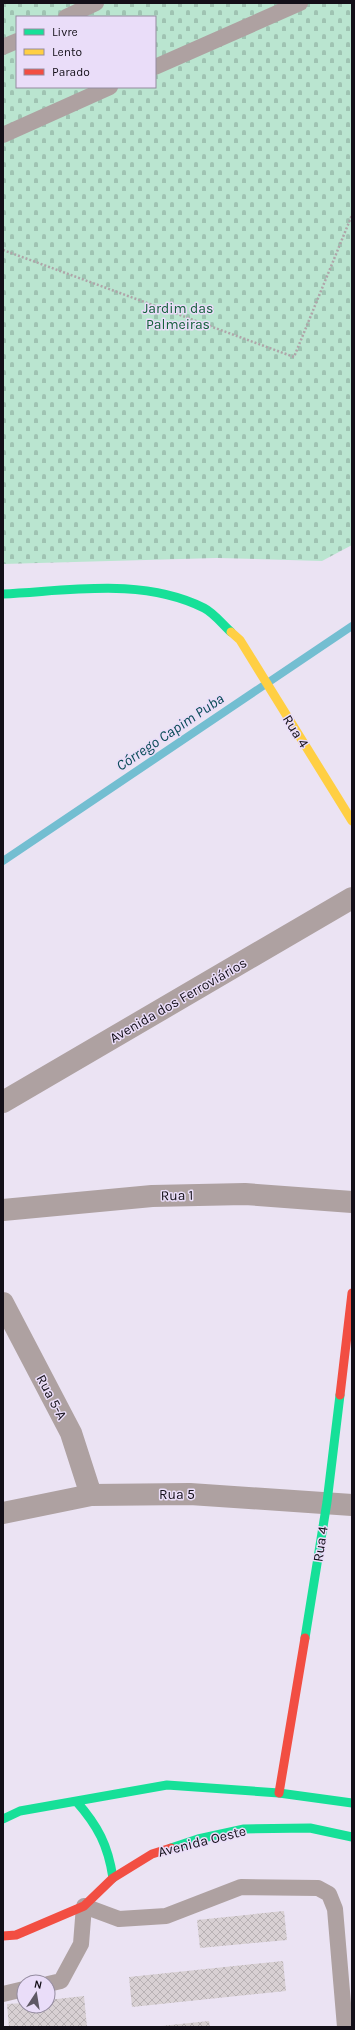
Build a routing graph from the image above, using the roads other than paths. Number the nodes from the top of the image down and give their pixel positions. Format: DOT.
graph roads {
  1 [pos="96,3"];
  2 [pos="300,3"];
  3 [pos="68,16"];
  4 [pos="16,41"];
  5 [pos="3,47"];
  6 [pos="156,67"];
  7 [pos="108,88"];
  8 [pos="3,135"];
  9 [pos="3,594"];
  10 [pos="352,821"];
  11 [pos="352,898"];
  12 [pos="3,1102"];
  13 [pos="352,1202"];
  14 [pos="3,1210"];
  15 [pos="352,1293"];
  16 [pos="3,1303"];
  17 [pos="91,1495"];
  18 [pos="327,1502"];
  19 [pos="352,1505"];
  20 [pos="3,1513"];
  21 [pos="279,1793"];
  22 [pos="76,1801"];
  23 [pos="352,1803"];
  24 [pos="3,1819"];
  25 [pos="352,1837"];
  26 [pos="113,1878"];
  27 [pos="84,1906"];
  28 [pos="3,1936"];
  29 [pos="56,1982"];
  30 [pos="16,1991"];
  31 [pos="3,1994"];
  32 [pos="345,2027"];
  1 -- 3 [label="lane"];
  2 -- 6 [label="lane"];
  4 -- 5 [label="lane"];
  7 -- 8 [label="lane"];
  9 -- 10 [label="street, Rua 4"];
  11 -- 12 [label="street, Avenida dos Ferroviários"];
  13 -- 14 [label="street, Rua 1"];
  15 -- 18 [label="street, Rua 4"];
  16 -- 17 [label="street, Rua 5-A"];
  17 -- 18 [label="street, Rua 5"];
  17 -- 20 [label="street, Rua 5"];
  18 -- 19 [label="street, Rua 5"];
  18 -- 21 [label="street, Rua 4"];
  21 -- 22 [label="street"];
  21 -- 23 [label="street"];
  22 -- 24 [label="street"];
  22 -- 26 [label="street"];
  25 -- 26 [label="street, Avenida Oeste"];
  26 -- 27 [label="street, Avenida Oeste"];
  27 -- 28 [label="street, Avenida Oeste"];
  27 -- 29 [label="lane"];
  27 -- 32 [label="lane"];
  30 -- 31 [label="lane"];
}
